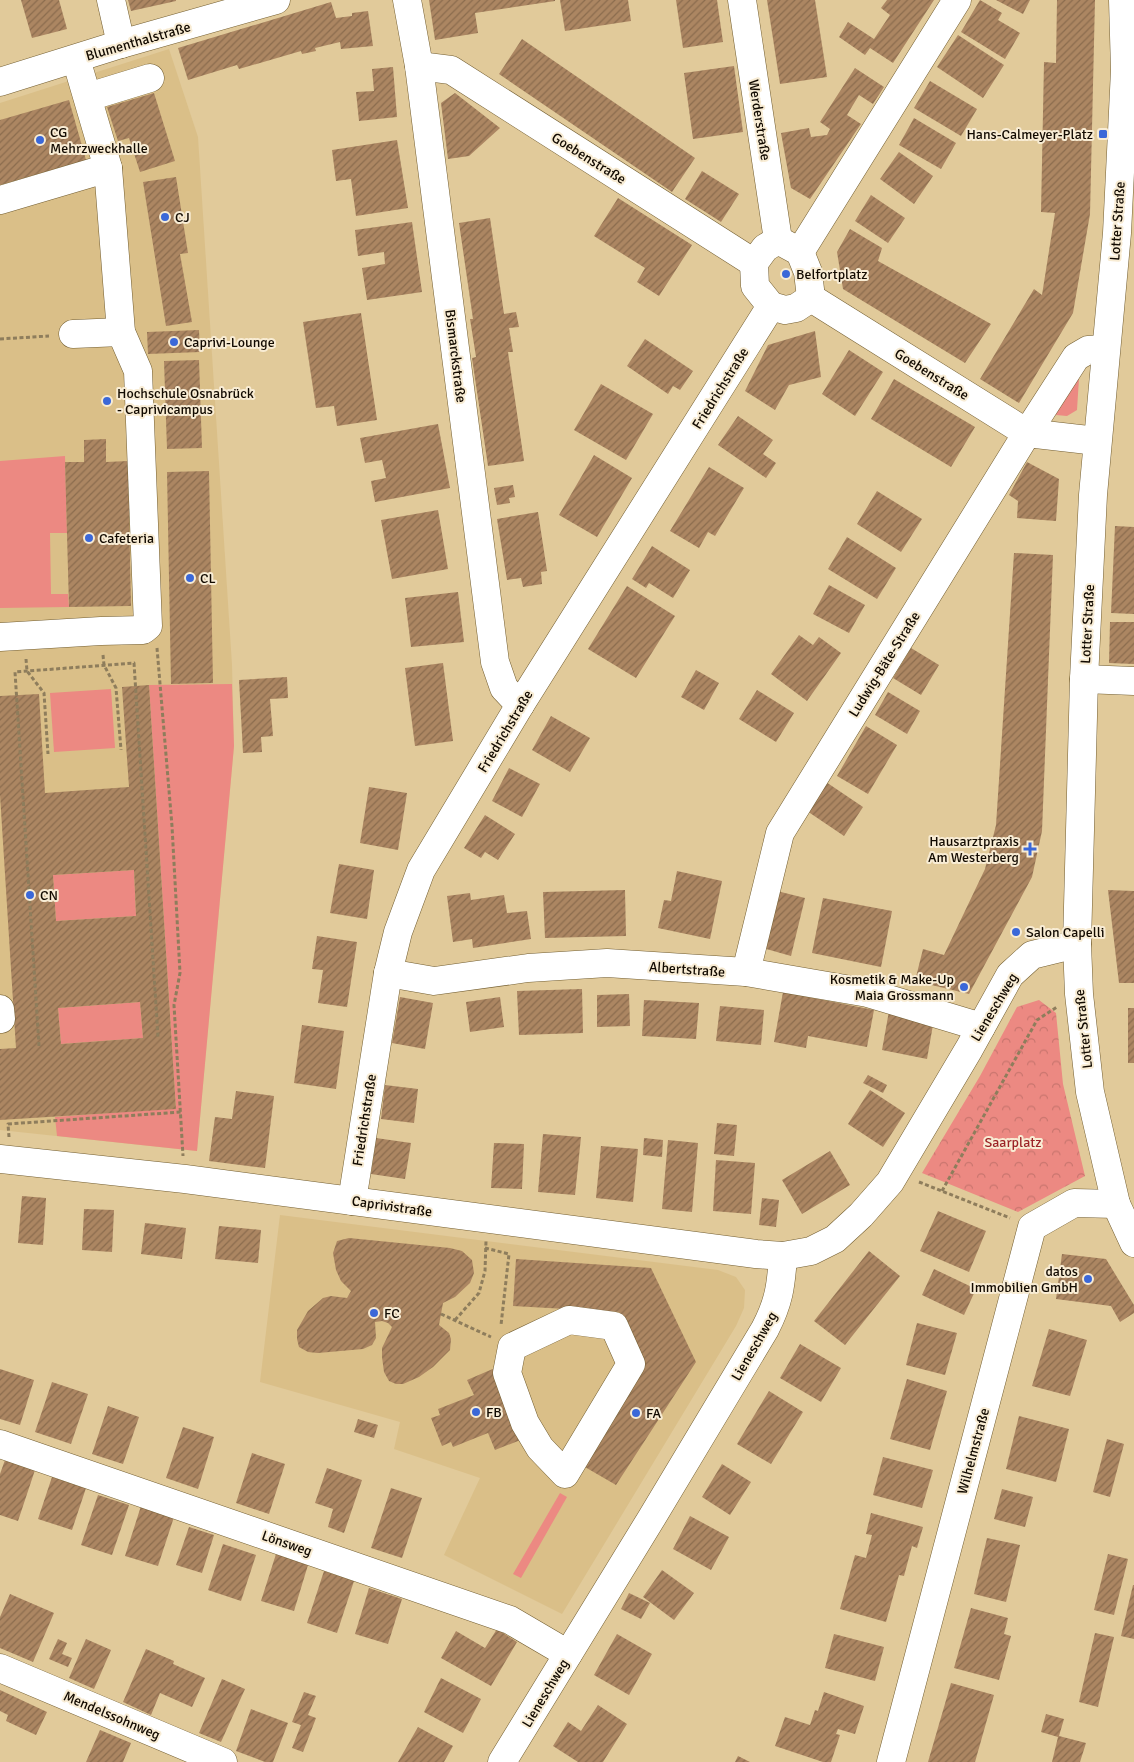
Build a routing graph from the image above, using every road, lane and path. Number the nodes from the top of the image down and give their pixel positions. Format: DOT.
graph roads {
  1 [pos="111,0"];
  2 [pos="276,0"];
  3 [pos="407,0"];
  4 [pos="742,0"];
  5 [pos="957,0"];
  6 [pos="1123,0"];
  7 [pos="230,7"];
  8 [pos="121,44"];
  9 [pos="76,59"];
  10 [pos="419,66"];
  11 [pos="150,78"];
  12 [pos="0,82"];
  13 [pos="88,97"];
  14 [pos="108,168"];
  15 [pos="0,200"];
  16 [pos="1126,234"];
  17 [pos="789,246"];
  18 [pos="754,262"];
  19 [pos="811,298"];
  20 [pos="771,306"];
  21 [pos="120,332"];
  22 [pos="74,334"];
  23 [pos="0,339"];
  24 [pos="1105,349"];
  25 [pos="1027,433"];
  26 [pos="1097,441"];
  27 [pos="12,637"];
  28 [pos="157,644"];
  29 [pos="27,671"];
  30 [pos="1084,679"];
  31 [pos="1134,681"];
  32 [pos="116,688"];
  33 [pos="520,705"];
  34 [pos="120,750"];
  35 [pos="48,754"];
  36 [pos="1077,944"];
  37 [pos="746,972"];
  38 [pos="388,973"];
  39 [pos="1078,994"];
  40 [pos="0,1009"];
  41 [pos="1,1019"];
  42 [pos="981,1027"];
  43 [pos="158,1037"];
  44 [pos="39,1046"];
  45 [pos="181,1112"];
  46 [pos="37,1118"];
  47 [pos="37,1122"];
  48 [pos="8,1124"];
  49 [pos="0,1159"];
  50 [pos="184,1179"];
  51 [pos="913,1180"];
  52 [pos="942,1191"];
  53 [pos="352,1201"];
  54 [pos="1116,1204"];
  55 [pos="489,1219"];
  56 [pos="1032,1227"];
  57 [pos="1134,1243"];
  58 [pos="485,1248"];
  59 [pos="783,1256"];
  60 [pos="441,1314"];
  61 [pos="454,1320"];
  62 [pos="500,1331"];
  63 [pos="490,1336"];
  64 [pos="0,1444"];
  65 [pos="565,1474"];
  66 [pos="568,1654"];
  67 [pos="0,1668"];
  68 [pos="223,1762"];
  69 [pos="502,1762"];
  70 [pos="891,1762"];
  1 -- 8 [label="street"];
  2 -- 7 [label="street, Blumenthalstraße"];
  3 -- 10 [label="street, Bismarckstraße"];
  4 -- 17 [label="street, Werderstraße"];
  5 -- 17 [label="street"];
  6 -- 16 [label="street, Lotter Straße"];
  7 -- 8 [label="street, Blumenthalstraße"];
  8 -- 9 [label="street, Blumenthalstraße"];
  9 -- 12 [label="street, Blumenthalstraße"];
  9 -- 13 [label="street"];
  10 -- 18 [label="street, Goebenstraße"];
  10 -- 33 [label="street, Bismarckstraße"];
  11 -- 13 [label="street"];
  13 -- 14 [label="street"];
  14 -- 15 [label="street"];
  14 -- 21 [label="street"];
  16 -- 24 [label="street, Lotter Straße"];
  17 -- 18 [label="street"];
  17 -- 19 [label="street"];
  18 -- 20 [label="street"];
  19 -- 20 [label="street"];
  19 -- 25 [label="street, Goebenstraße"];
  20 -- 33 [label="street, Friedrichstraße"];
  21 -- 22 [label="street"];
  21 -- 27 [label="street"];
  22 -- 23 [label="path"];
  24 -- 25 [label="street, Ludwig-Bäte-Straße"];
  24 -- 26 [label="street, Lotter Straße"];
  25 -- 26 [label="street"];
  25 -- 37 [label="street, Ludwig-Bäte-Straße"];
  26 -- 30 [label="street, Lotter Straße"];
  27 -- 29 [label="path"];
  28 -- 45 [label="path"];
  29 -- 35 [label="path"];
  29 -- 43 [label="path"];
  29 -- 44 [label="path"];
  30 -- 31 [label="street"];
  30 -- 36 [label="street, Lotter Straße"];
  32 -- 34 [label="path"];
  33 -- 38 [label="street, Friedrichstraße"];
  36 -- 39 [label="street, Lotter Straße"];
  36 -- 42 [label="street, Lieneschweg"];
  37 -- 38 [label="street, Albertstraße"];
  37 -- 42 [label="street, Albertstraße"];
  38 -- 53 [label="street, Friedrichstraße"];
  39 -- 52 [label="path"];
  39 -- 54 [label="street, Lotter Straße"];
  40 -- 41 [label="street"];
  42 -- 59 [label="street, Lieneschweg"];
  45 -- 47 [label="path"];
  45 -- 50 [label="path"];
  46 -- 47 [label="path"];
  47 -- 48 [label="path"];
  49 -- 50 [label="street, Caprivistraße"];
  50 -- 53 [label="street, Caprivistraße"];
  51 -- 52 [label="path"];
  52 -- 56 [label="path"];
  53 -- 55 [label="street, Caprivistraße"];
  54 -- 56 [label="street"];
  54 -- 57 [label="street, Lotter Straße"];
  55 -- 58 [label="path"];
  55 -- 59 [label="street, Caprivistraße"];
  56 -- 70 [label="street, Wilhelmstraße"];
  58 -- 61 [label="path"];
  58 -- 62 [label="path"];
  59 -- 66 [label="street, Lieneschweg"];
  60 -- 61 [label="path"];
  61 -- 63 [label="path"];
  64 -- 66 [label="street, Lönsweg"];
  65 -- 65 [label="street"];
  66 -- 69 [label="street, Lieneschweg"];
  67 -- 68 [label="street, Mendelssohnweg"];
}
